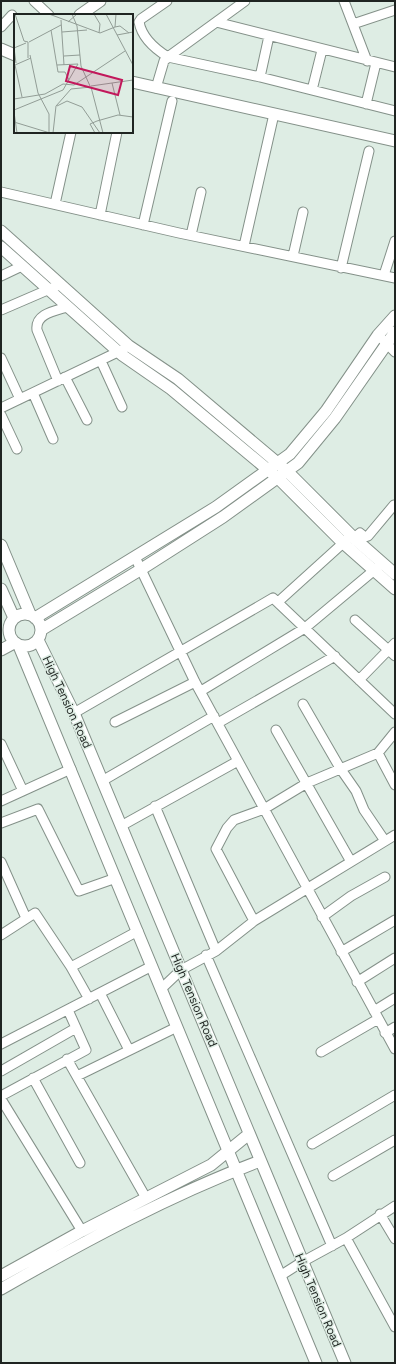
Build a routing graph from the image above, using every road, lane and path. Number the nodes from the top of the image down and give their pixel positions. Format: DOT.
graph roads {
  1 [pos="34,1"];
  2 [pos="100,1"];
  3 [pos="168,1"];
  4 [pos="229,1"];
  5 [pos="245,1"];
  6 [pos="344,1"];
  7 [pos="234,9"];
  8 [pos="395,10"];
  9 [pos="49,14"];
  10 [pos="81,14"];
  11 [pos="12,15"];
  12 [pos="216,22"];
  13 [pos="353,24"];
  14 [pos="1,27"];
  15 [pos="269,36"];
  16 [pos="1,49"];
  17 [pos="322,50"];
  18 [pos="14,55"];
  19 [pos="168,57"];
  20 [pos="371,62"];
  21 [pos="395,67"];
  22 [pos="260,77"];
  23 [pos="133,82"];
  24 [pos="156,88"];
  25 [pos="312,90"];
  26 [pos="172,101"];
  27 [pos="366,104"];
  28 [pos="395,111"];
  29 [pos="274,114"];
  30 [pos="71,133"];
  31 [pos="118,133"];
  32 [pos="395,141"];
  33 [pos="369,151"];
  34 [pos="1,192"];
  35 [pos="201,192"];
  36 [pos="55,204"];
  37 [pos="303,212"];
  38 [pos="100,215"];
  39 [pos="143,225"];
  40 [pos="1,231"];
  41 [pos="191,236"];
  42 [pos="395,242"];
  43 [pos="244,246"];
  44 [pos="1,247"];
  45 [pos="293,256"];
  46 [pos="22,266"];
  47 [pos="341,268"];
  48 [pos="384,275"];
  49 [pos="1,276"];
  50 [pos="395,278"];
  51 [pos="59,285"];
  52 [pos="48,290"];
  53 [pos="67,307"];
  54 [pos="1,310"];
  55 [pos="395,316"];
  56 [pos="395,332"];
  57 [pos="378,335"];
  58 [pos="386,344"];
  59 [pos="129,346"];
  60 [pos="118,352"];
  61 [pos="395,352"];
  62 [pos="1,358"];
  63 [pos="101,361"];
  64 [pos="62,379"];
  65 [pos="33,393"];
  66 [pos="20,399"];
  67 [pos="122,407"];
  68 [pos="1,408"];
  69 [pos="1,415"];
  70 [pos="87,420"];
  71 [pos="53,438"];
  72 [pos="17,449"];
  73 [pos="278,463"];
  74 [pos="268,470"];
  75 [pos="287,471"];
  76 [pos="277,478"];
  77 [pos="395,506"];
  78 [pos="353,536"];
  79 [pos="343,543"];
  80 [pos="1,546"];
  81 [pos="135,558"];
  82 [pos="382,564"];
  83 [pos="140,570"];
  84 [pos="373,571"];
  85 [pos="395,574"];
  86 [pos="1,588"];
  87 [pos="395,589"];
  88 [pos="278,602"];
  89 [pos="32,616"];
  90 [pos="355,620"];
  91 [pos="8,626"];
  92 [pos="305,628"];
  93 [pos="40,635"];
  94 [pos="17,645"];
  95 [pos="393,649"];
  96 [pos="1,650"];
  97 [pos="180,653"];
  98 [pos="335,656"];
  99 [pos="359,680"];
  100 [pos="195,682"];
  101 [pos="201,691"];
  102 [pos="303,704"];
  103 [pos="74,713"];
  104 [pos="395,714"];
  105 [pos="216,720"];
  106 [pos="114,722"];
  107 [pos="276,730"];
  108 [pos="395,732"];
  109 [pos="1,744"];
  110 [pos="378,753"];
  111 [pos="238,761"];
  112 [pos="340,768"];
  113 [pos="71,769"];
  114 [pos="102,781"];
  115 [pos="307,783"];
  116 [pos="395,785"];
  117 [pos="23,791"];
  118 [pos="1,801"];
  119 [pos="155,806"];
  120 [pos="264,810"];
  121 [pos="1,823"];
  122 [pos="121,826"];
  123 [pos="395,834"];
  124 [pos="385,841"];
  125 [pos="350,860"];
  126 [pos="1,862"];
  127 [pos="385,877"];
  128 [pos="116,878"];
  129 [pos="306,888"];
  130 [pos="322,917"];
  131 [pos="26,918"];
  132 [pos="254,920"];
  133 [pos="395,920"];
  134 [pos="138,931"];
  135 [pos="1,935"];
  136 [pos="216,951"];
  137 [pos="341,952"];
  138 [pos="206,955"];
  139 [pos="395,958"];
  140 [pos="152,966"];
  141 [pos="71,967"];
  142 [pos="181,970"];
  143 [pos="358,982"];
  144 [pos="161,989"];
  145 [pos="100,993"];
  146 [pos="395,998"];
  147 [pos="89,999"];
  148 [pos="68,1010"];
  149 [pos="376,1015"];
  150 [pos="177,1027"];
  151 [pos="395,1027"];
  152 [pos="76,1028"];
  153 [pos="385,1033"];
  154 [pos="1,1044"];
  155 [pos="395,1049"];
  156 [pos="129,1050"];
  157 [pos="321,1052"];
  158 [pos="67,1058"];
  159 [pos="1,1070"];
  160 [pos="77,1076"];
  161 [pos="33,1078"];
  162 [pos="395,1095"];
  163 [pos="1,1097"];
  164 [pos="249,1134"];
  165 [pos="395,1140"];
  166 [pos="312,1144"];
  167 [pos="228,1152"];
  168 [pos="260,1160"];
  169 [pos="80,1163"];
  170 [pos="236,1170"];
  171 [pos="333,1176"];
  172 [pos="146,1198"];
  173 [pos="395,1206"];
  174 [pos="380,1214"];
  175 [pos="82,1232"];
  176 [pos="346,1238"];
  177 [pos="395,1239"];
  178 [pos="332,1246"];
  179 [pos="302,1262"];
  180 [pos="1,1276"];
  181 [pos="280,1276"];
  182 [pos="1,1289"];
  183 [pos="395,1327"];
  184 [pos="316,1363"];
  185 [pos="344,1363"];
  1 -- 9 [label="street"];
  2 -- 10 [label="street"];
  3 -- 19 [label="street"];
  4 -- 7 [label="street"];
  5 -- 7 [label="street"];
  6 -- 13 [label="street"];
  7 -- 12 [label="street"];
  8 -- 13 [label="street"];
  11 -- 14 [label="street"];
  12 -- 15 [label="street"];
  12 -- 19 [label="street"];
  13 -- 20 [label="street"];
  15 -- 17 [label="street"];
  15 -- 22 [label="street"];
  16 -- 18 [label="street"];
  17 -- 20 [label="street"];
  17 -- 25 [label="street"];
  19 -- 22 [label="street"];
  19 -- 24 [label="street"];
  20 -- 21 [label="street"];
  20 -- 27 [label="street"];
  22 -- 25 [label="street"];
  23 -- 24 [label="street"];
  24 -- 29 [label="street"];
  25 -- 27 [label="street"];
  26 -- 39 [label="street"];
  27 -- 28 [label="street"];
  29 -- 32 [label="street"];
  29 -- 43 [label="street"];
  30 -- 36 [label="street"];
  31 -- 38 [label="street"];
  33 -- 47 [label="street"];
  34 -- 36 [label="street"];
  35 -- 41 [label="street"];
  36 -- 38 [label="street"];
  37 -- 45 [label="street"];
  38 -- 39 [label="street"];
  39 -- 41 [label="street"];
  40 -- 51 [label="street"];
  41 -- 43 [label="street"];
  42 -- 48 [label="street"];
  43 -- 45 [label="street"];
  44 -- 46 [label="street"];
  45 -- 47 [label="street"];
  46 -- 49 [label="street"];
  46 -- 52 [label="street"];
  47 -- 48 [label="street"];
  48 -- 50 [label="street"];
  51 -- 52 [label="street"];
  51 -- 59 [label="street"];
  52 -- 53 [label="street"];
  52 -- 54 [label="street"];
  53 -- 60 [label="street"];
  53 -- 64 [label="street"];
  55 -- 57 [label="street"];
  56 -- 58 [label="street"];
  57 -- 58 [label="street"];
  57 -- 73 [label="street"];
  58 -- 61 [label="street"];
  58 -- 75 [label="street"];
  59 -- 60 [label="street"];
  59 -- 73 [label="street"];
  60 -- 63 [label="street"];
  60 -- 74 [label="street"];
  62 -- 66 [label="street"];
  63 -- 64 [label="street"];
  63 -- 67 [label="street"];
  64 -- 65 [label="street"];
  64 -- 70 [label="street"];
  65 -- 66 [label="street"];
  65 -- 71 [label="street"];
  66 -- 68 [label="street"];
  69 -- 72 [label="street"];
  73 -- 74 [label="street"];
  73 -- 75 [label="street"];
  74 -- 76 [label="street"];
  74 -- 81 [label="street"];
  75 -- 76 [label="street"];
  75 -- 78 [label="street"];
  76 -- 79 [label="street"];
  76 -- 83 [label="street"];
  77 -- 78 [label="street"];
  78 -- 79 [label="street"];
  78 -- 82 [label="street"];
  79 -- 84 [label="street"];
  79 -- 88 [label="street"];
  80 -- 89 [label="street"];
  81 -- 83 [label="street"];
  81 -- 89 [label="street"];
  82 -- 84 [label="street"];
  82 -- 85 [label="street"];
  83 -- 93 [label="street"];
  83 -- 97 [label="street"];
  84 -- 87 [label="street"];
  84 -- 92 [label="street"];
  86 -- 91 [label="street"];
  88 -- 92 [label="street"];
  88 -- 97 [label="street"];
  89 -- 91 [label="street"];
  89 -- 93 [label="street"];
  90 -- 95 [label="street"];
  91 -- 94 [label="street"];
  92 -- 98 [label="street"];
  92 -- 101 [label="street"];
  93 -- 94 [label="street"];
  93 -- 103 [label="street, High Tension Road"];
  94 -- 96 [label="street"];
  94 -- 113 [label="street, High Tension Road"];
  95 -- 99 [label="street"];
  97 -- 100 [label="street"];
  97 -- 103 [label="street"];
  98 -- 99 [label="street"];
  98 -- 105 [label="street"];
  99 -- 104 [label="street"];
  100 -- 101 [label="street"];
  100 -- 106 [label="street"];
  101 -- 105 [label="street"];
  102 -- 112 [label="street"];
  103 -- 114 [label="street, High Tension Road"];
  105 -- 111 [label="street"];
  105 -- 114 [label="street"];
  107 -- 115 [label="street"];
  108 -- 110 [label="street"];
  109 -- 117 [label="street"];
  110 -- 112 [label="street"];
  110 -- 116 [label="street"];
  111 -- 119 [label="street"];
  111 -- 120 [label="street"];
  112 -- 115 [label="street"];
  112 -- 124 [label="street"];
  113 -- 117 [label="street"];
  113 -- 128 [label="street, High Tension Road"];
  114 -- 122 [label="street, High Tension Road"];
  115 -- 120 [label="street"];
  115 -- 125 [label="street"];
  117 -- 118 [label="street"];
  119 -- 122 [label="street"];
  119 -- 136 [label="street"];
  120 -- 129 [label="street"];
  120 -- 132 [label="street"];
  121 -- 128 [label="street"];
  122 -- 142 [label="street, High Tension Road"];
  123 -- 124 [label="street"];
  124 -- 125 [label="street"];
  125 -- 129 [label="street"];
  126 -- 131 [label="street"];
  127 -- 130 [label="street"];
  128 -- 134 [label="street, High Tension Road"];
  129 -- 130 [label="street"];
  129 -- 132 [label="street"];
  130 -- 137 [label="street"];
  131 -- 135 [label="street"];
  131 -- 141 [label="street"];
  132 -- 136 [label="street"];
  133 -- 137 [label="street"];
  134 -- 140 [label="street, High Tension Road"];
  134 -- 141 [label="street"];
  136 -- 138 [label="street"];
  137 -- 143 [label="street"];
  138 -- 142 [label="street"];
  138 -- 178 [label="street"];
  139 -- 143 [label="street"];
  140 -- 144 [label="street, High Tension Road"];
  140 -- 145 [label="street"];
  141 -- 147 [label="street"];
  142 -- 144 [label="street"];
  142 -- 164 [label="street, High Tension Road"];
  143 -- 149 [label="street"];
  144 -- 150 [label="street, High Tension Road"];
  145 -- 147 [label="street"];
  145 -- 156 [label="street"];
  146 -- 149 [label="street"];
  147 -- 148 [label="street"];
  148 -- 152 [label="street"];
  148 -- 154 [label="street"];
  149 -- 153 [label="street"];
  149 -- 157 [label="street"];
  150 -- 156 [label="street"];
  150 -- 167 [label="street, High Tension Road"];
  151 -- 153 [label="street"];
  152 -- 158 [label="street"];
  152 -- 159 [label="street"];
  153 -- 155 [label="street"];
  156 -- 160 [label="street"];
  158 -- 160 [label="street"];
  158 -- 161 [label="street"];
  160 -- 172 [label="street"];
  161 -- 163 [label="street"];
  161 -- 169 [label="street"];
  162 -- 166 [label="street"];
  163 -- 175 [label="street"];
  164 -- 167 [label="street"];
  164 -- 168 [label="street, High Tension Road"];
  165 -- 171 [label="street"];
  167 -- 170 [label="street, High Tension Road"];
  167 -- 172 [label="street"];
  168 -- 170 [label="street"];
  168 -- 179 [label="street, High Tension Road"];
  170 -- 181 [label="street, High Tension Road"];
  170 -- 182 [label="street"];
  172 -- 175 [label="street"];
  173 -- 174 [label="street"];
  174 -- 176 [label="street"];
  174 -- 177 [label="street"];
  175 -- 180 [label="street"];
  176 -- 178 [label="street"];
  176 -- 183 [label="street"];
  178 -- 179 [label="street"];
  179 -- 181 [label="street"];
  179 -- 185 [label="street, High Tension Road"];
  181 -- 184 [label="street, High Tension Road"];
}
